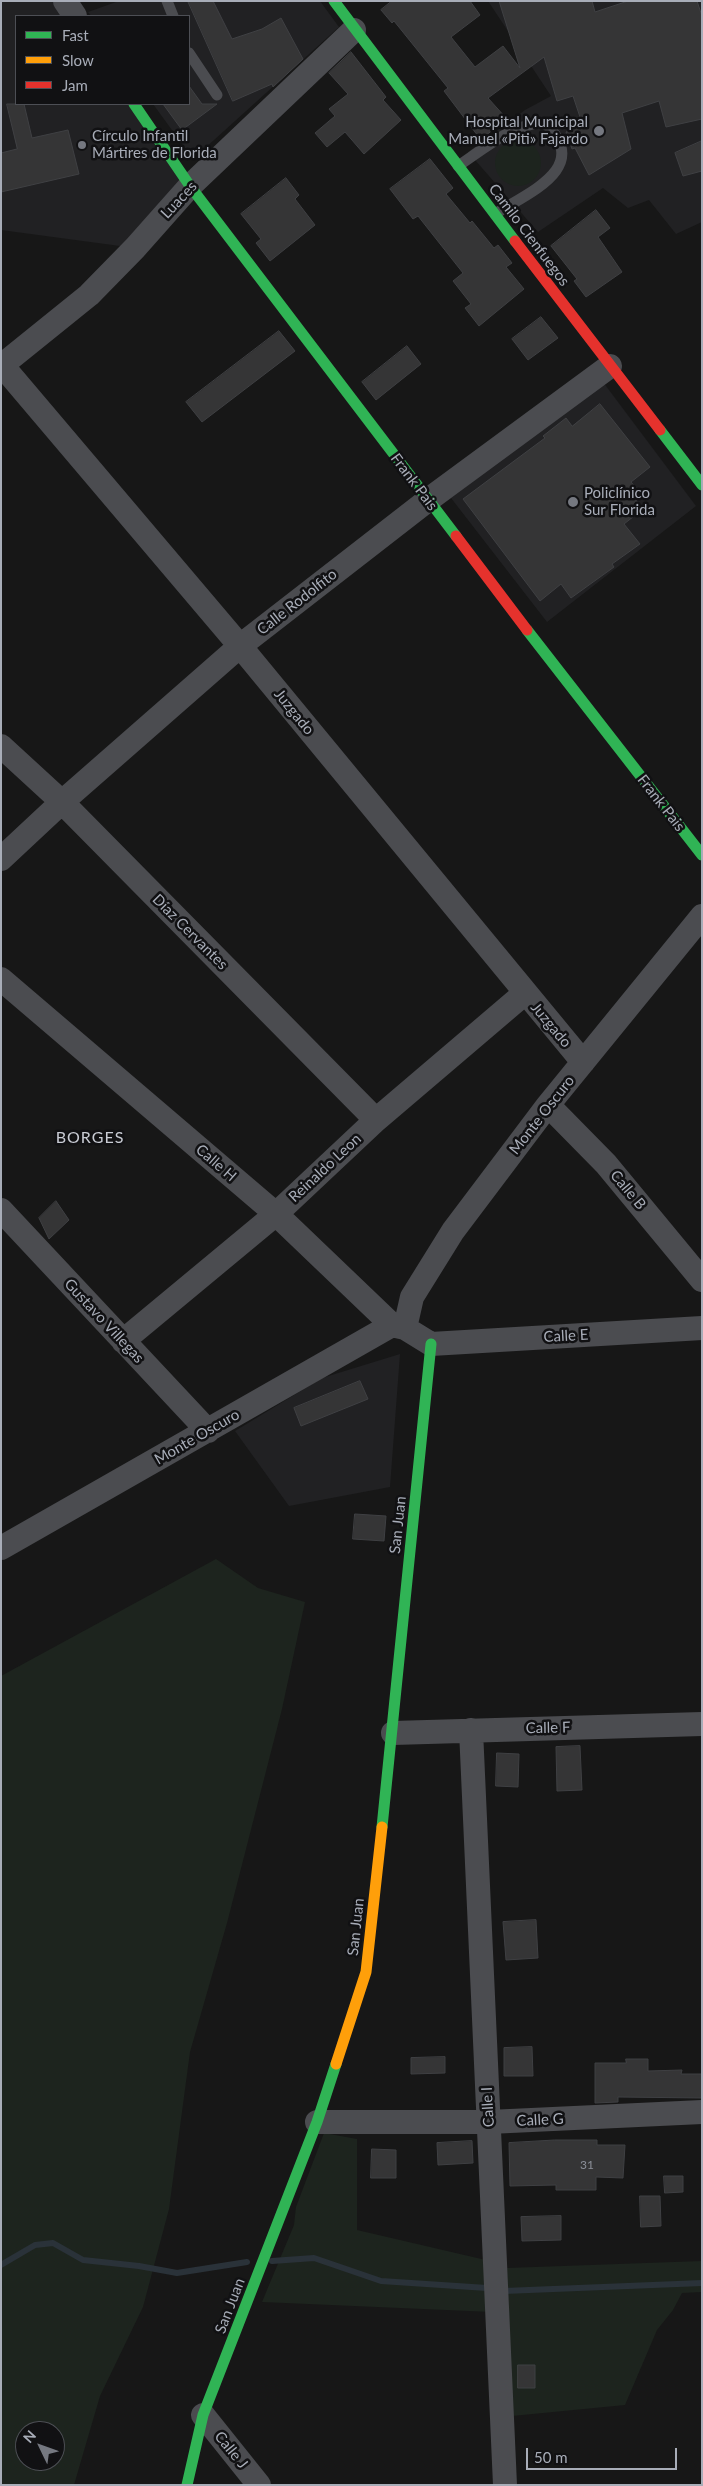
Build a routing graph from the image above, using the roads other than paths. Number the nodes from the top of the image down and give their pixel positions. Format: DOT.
graph roads {
  1 [pos="167,1"];
  2 [pos="334,1"];
  3 [pos="173,15"];
  4 [pos="354,30"];
  5 [pos="190,54"];
  6 [pos="217,95"];
  7 [pos="135,105"];
  8 [pos="458,166"];
  9 [pos="190,186"];
  10 [pos="494,214"];
  11 [pos="2,365"];
  12 [pos="610,366"];
  13 [pos="702,485"];
  14 [pos="428,500"];
  15 [pos="240,646"];
  16 [pos="1,746"];
  17 [pos="62,802"];
  18 [pos="702,855"];
  19 [pos="1,859"];
  20 [pos="702,916"];
  21 [pos="1,979"];
  22 [pos="525,993"];
  23 [pos="583,1062"];
  24 [pos="548,1105"];
  25 [pos="376,1120"];
  26 [pos="1,1210"];
  27 [pos="276,1214"];
  28 [pos="702,1280"];
  29 [pos="398,1326"];
  30 [pos="702,1328"];
  31 [pos="122,1341"];
  32 [pos="431,1344"];
  33 [pos="208,1431"];
  34 [pos="1,1548"];
  35 [pos="702,1724"];
  36 [pos="471,1730"];
  37 [pos="393,1733"];
  38 [pos="702,2112"];
  39 [pos="318,2122"];
  40 [pos="489,2122"];
  41 [pos="203,2415"];
  42 [pos="187,2485"];
  43 [pos="259,2485"];
  44 [pos="505,2485"];
  1 -- 3 [label="lane"];
  2 -- 4 [label="street, Camilo Cienfuegos"];
  4 -- 8 [label="street, Camilo Cienfuegos"];
  4 -- 9 [label="street, Luaces"];
  5 -- 6 [label="lane"];
  7 -- 9 [label="street, Frank Pais"];
  8 -- 10 [label="street, Camilo Cienfuegos"];
  8 -- 10 [label="lane"];
  9 -- 11 [label="street, Luaces"];
  9 -- 14 [label="street, Frank Pais"];
  10 -- 12 [label="street, Camilo Cienfuegos"];
  11 -- 15 [label="street, Juzgado"];
  12 -- 13 [label="street, Camilo Cienfuegos"];
  12 -- 14 [label="street, Calle Rodolfito"];
  14 -- 15 [label="street, Calle Rodolfito"];
  14 -- 18 [label="street, Frank Pais"];
  15 -- 17 [label="street, Calle Rodolfito"];
  15 -- 22 [label="street, Juzgado"];
  16 -- 17 [label="street, Díaz Cervantes"];
  17 -- 19 [label="street, Calle Rodolfito"];
  17 -- 25 [label="street, Díaz Cervantes"];
  20 -- 23 [label="street, Monte Oscuro"];
  21 -- 27 [label="street, Calle H"];
  22 -- 23 [label="street, Juzgado"];
  22 -- 25 [label="street, Reinaldo Leon"];
  23 -- 24 [label="street, Monte Oscuro"];
  24 -- 28 [label="street, Calle B"];
  24 -- 29 [label="street, Monte Oscuro"];
  25 -- 27 [label="street, Reinaldo Leon"];
  26 -- 31 [label="street, Gustavo Villegas"];
  27 -- 29 [label="street, Calle H"];
  27 -- 31 [label="street, Reinaldo Leon"];
  29 -- 32 [label="street, Calle H"];
  29 -- 33 [label="street, Monte Oscuro"];
  30 -- 32 [label="street, Calle E"];
  31 -- 33 [label="street, Gustavo Villegas"];
  32 -- 37 [label="street, San Juan"];
  33 -- 34 [label="street, Monte Oscuro"];
  35 -- 36 [label="street, Calle F"];
  36 -- 37 [label="street, Calle F"];
  36 -- 40 [label="street, Calle I"];
  37 -- 39 [label="street, San Juan"];
  38 -- 40 [label="street, Calle G"];
  39 -- 40 [label="street, Calle G"];
  39 -- 41 [label="street, San Juan"];
  40 -- 44 [label="street, Calle I"];
  41 -- 42 [label="street, San Juan"];
  41 -- 43 [label="street, Calle J"];
}
